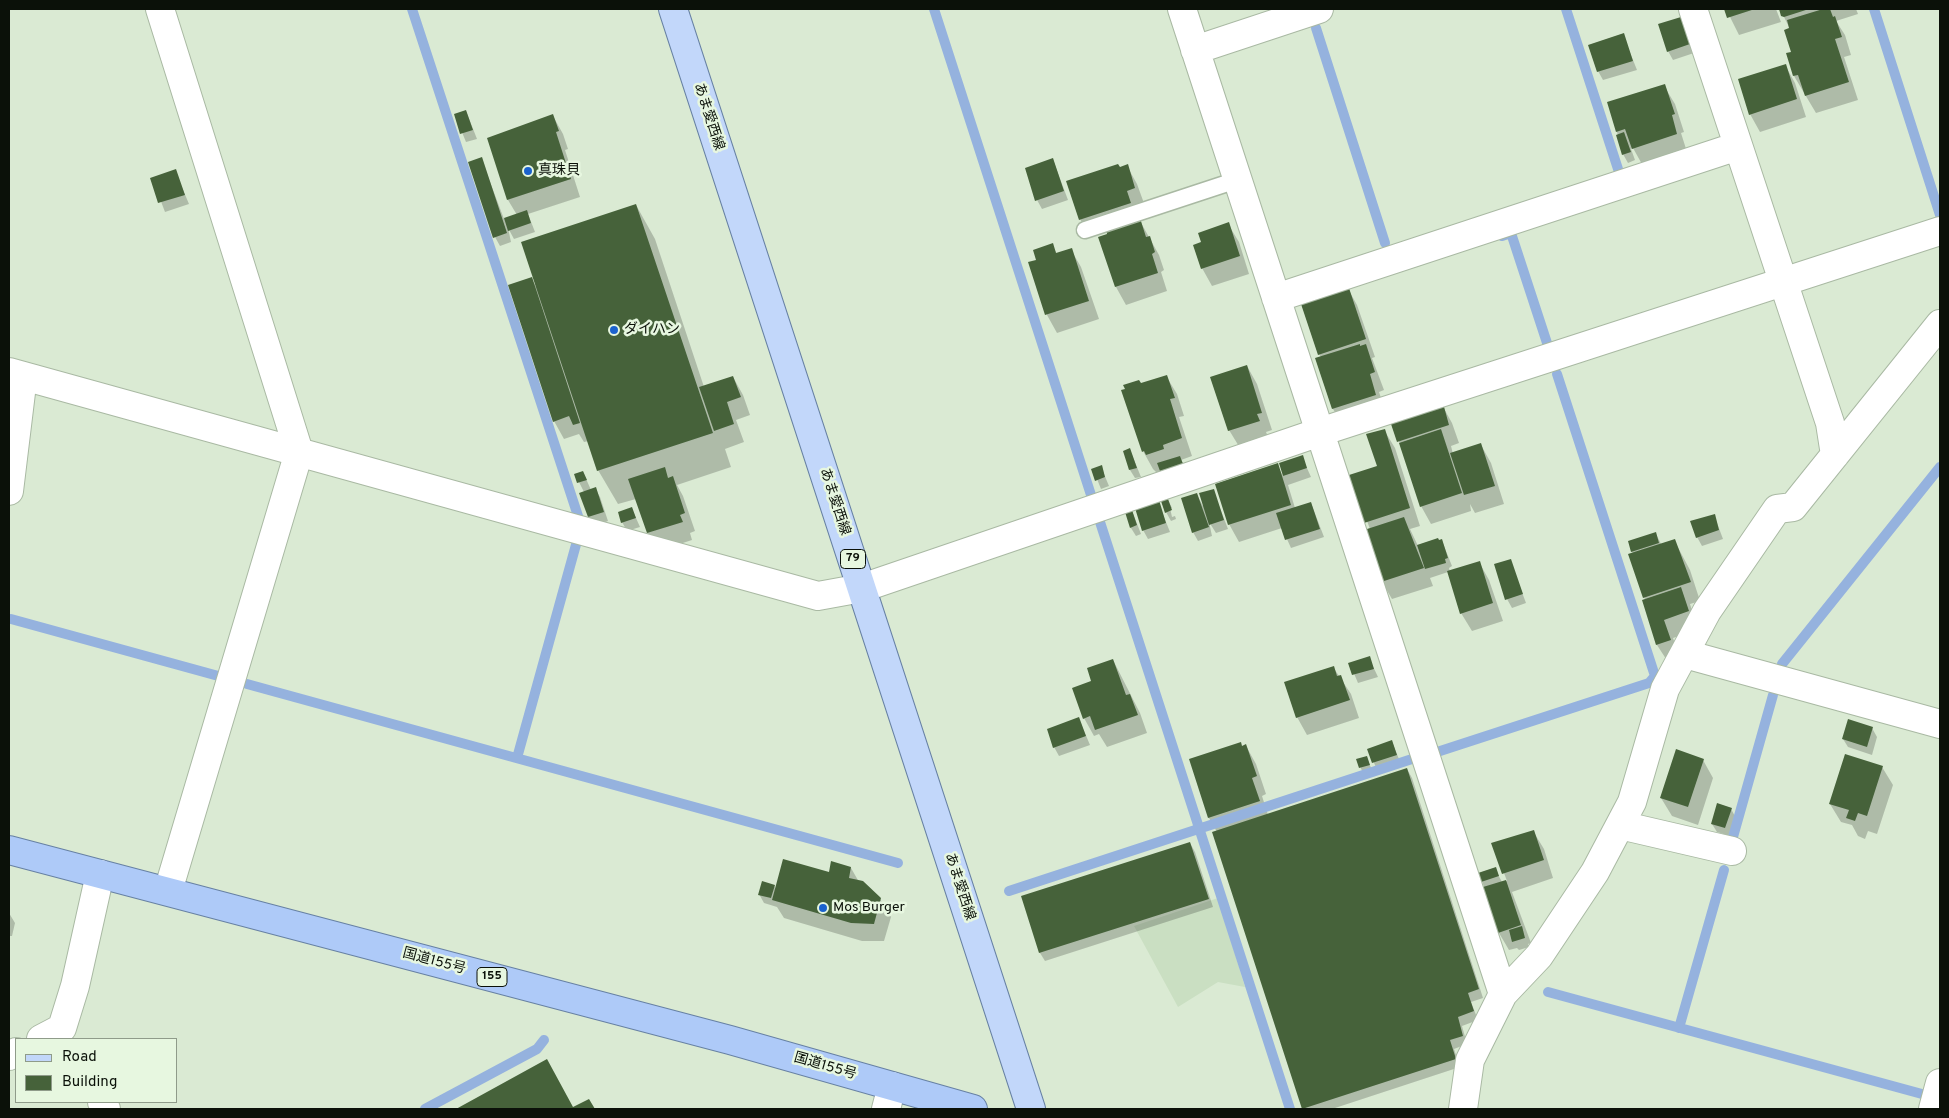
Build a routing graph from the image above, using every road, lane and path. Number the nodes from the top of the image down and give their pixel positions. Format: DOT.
graph roads {
  1 [pos="160,9"];
  2 [pos="673,9"];
  3 [pos="1182,9"];
  4 [pos="1319,9"];
  5 [pos="1693,9"];
  6 [pos="1195,50"];
  7 [pos="1738,146"];
  8 [pos="1237,180"];
  9 [pos="1085,230"];
  10 [pos="1940,231"];
  11 [pos="1782,280"];
  12 [pos="1276,298"];
  13 [pos="1940,324"];
  14 [pos="17,374"];
  15 [pos="1320,432"];
  16 [pos="299,452"];
  17 [pos="1835,455"];
  18 [pos="9,491"];
  19 [pos="862,588"];
  20 [pos="1686,654"];
  21 [pos="1940,724"];
  22 [pos="1620,824"];
  23 [pos="9,850"];
  24 [pos="1732,851"];
  25 [pos="100,874"];
  26 [pos="168,891"];
  27 [pos="1503,994"];
  28 [pos="57,1036"];
  29 [pos="1940,1083"];
  30 [pos="889,1098"];
  31 [pos="974,1109"];
  32 [pos="1031,1109"];
  33 [pos="1463,1109"];
  34 [pos="1933,1109"];
  1 -- 16 [label="street"];
  2 -- 19 [label="main road, あま愛西線 / 79"];
  3 -- 6 [label="street"];
  4 -- 6 [label="street"];
  5 -- 7 [label="street"];
  6 -- 8 [label="street"];
  7 -- 11 [label="street"];
  7 -- 12 [label="street"];
  8 -- 9 [label="lane"];
  8 -- 12 [label="street"];
  10 -- 11 [label="street"];
  11 -- 15 [label="street"];
  11 -- 17 [label="street"];
  12 -- 15 [label="street"];
  13 -- 17 [label="street"];
  14 -- 16 [label="street"];
  14 -- 18 [label="street"];
  15 -- 19 [label="street"];
  15 -- 27 [label="street"];
  16 -- 19 [label="street"];
  16 -- 26 [label="street"];
  17 -- 20 [label="street"];
  19 -- 32 [label="main road, あま愛西線 / 79"];
  20 -- 21 [label="street"];
  20 -- 22 [label="street"];
  22 -- 24 [label="street"];
  22 -- 27 [label="street"];
  23 -- 25 [label="highway, 国道155号 / 155"];
  25 -- 26 [label="highway, 国道155号 / 155"];
  25 -- 28 [label="street"];
  26 -- 30 [label="highway, 国道155号 / 155"];
  27 -- 33 [label="street"];
  29 -- 34 [label="street"];
  30 -- 31 [label="highway, 国道155号 / 155"];
}
